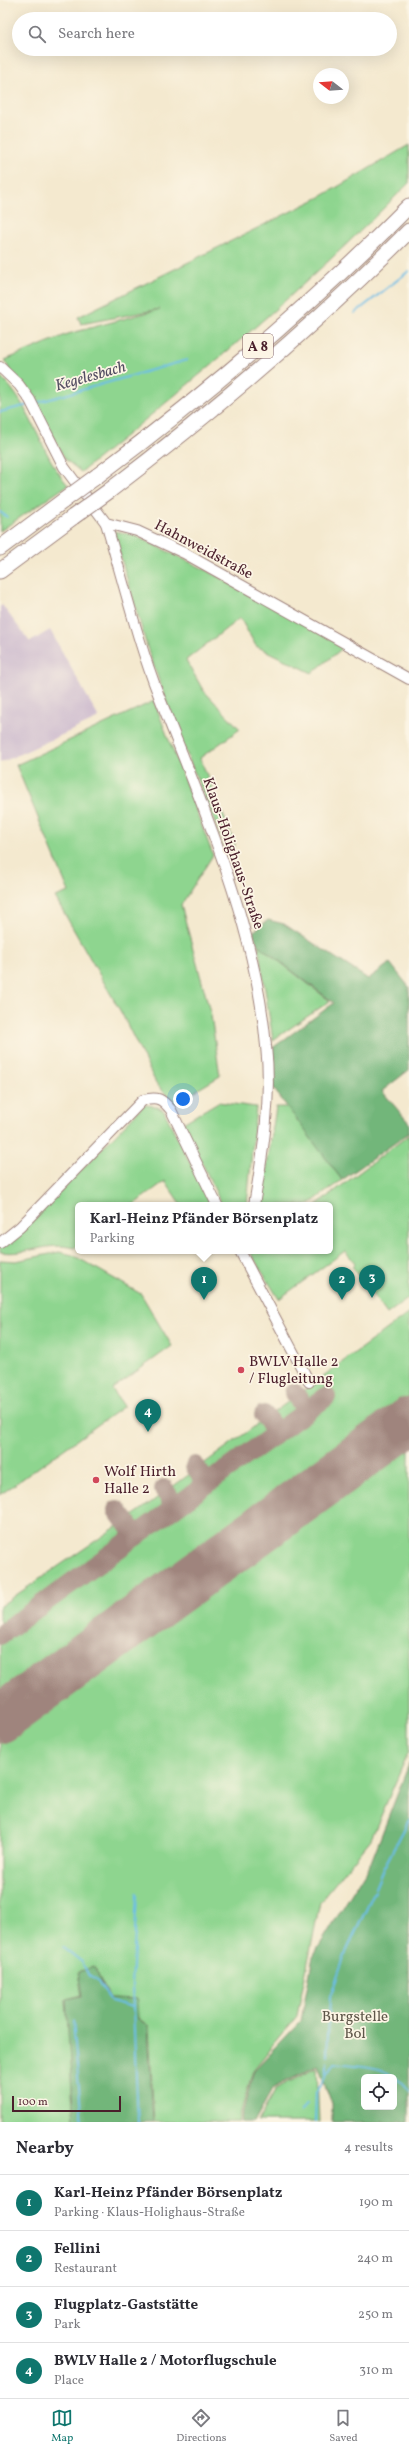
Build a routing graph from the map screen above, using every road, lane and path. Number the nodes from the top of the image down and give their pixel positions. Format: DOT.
graph roads {
  1 [pos="409,206"];
  2 [pos="409,232"];
  3 [pos="0,367"];
  4 [pos="106,522"];
  5 [pos="0,548"];
  6 [pos="0,571"];
  7 [pos="409,679"];
  8 [pos="216,1202"];
  9 [pos="254,1202"];
  10 [pos="0,1243"];
  11 [pos="244,1254"];
  12 [pos="309,1382"];
  1 -- 5 [label="highway, A 8, bridge"];
  2 -- 6 [label="highway, A 8, bridge"];
  3 -- 4 [label="street"];
  4 -- 7 [label="street, Hahnweidstraße"];
  4 -- 9 [label="street, Klaus-Holighaus-Straße"];
  8 -- 10 [label="street"];
  11 -- 12 [label="street"];
}
